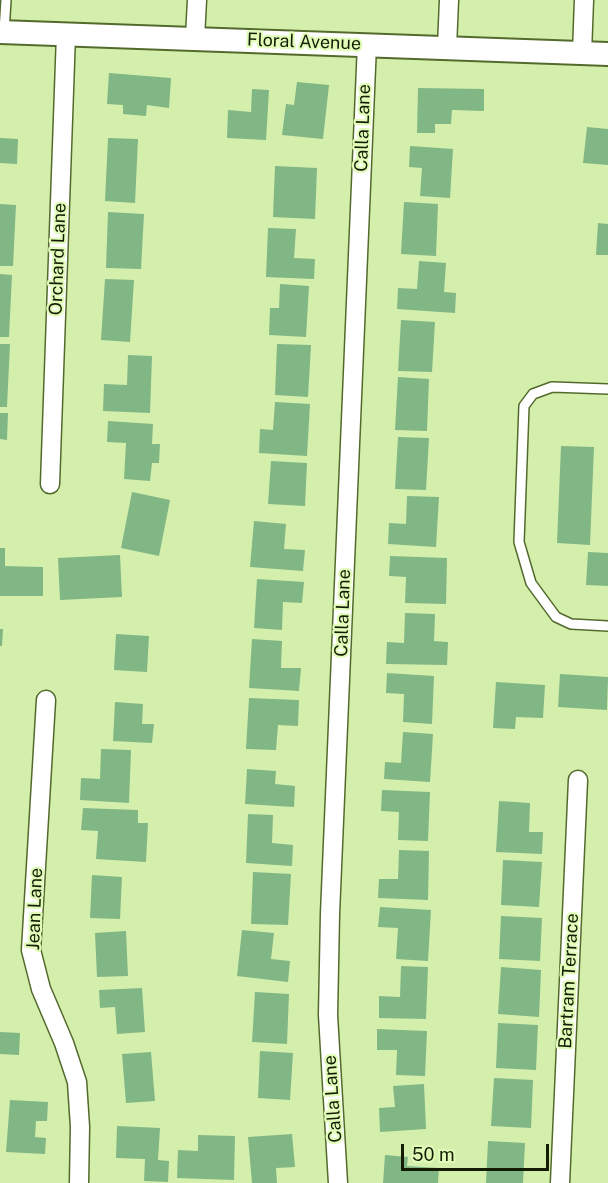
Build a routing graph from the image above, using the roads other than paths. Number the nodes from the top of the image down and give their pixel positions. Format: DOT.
graph roads {
  1 [pos="6,0"];
  2 [pos="197,0"];
  3 [pos="449,0"];
  4 [pos="584,0"];
  5 [pos="2,32"];
  6 [pos="66,34"];
  7 [pos="195,38"];
  8 [pos="367,44"];
  9 [pos="447,47"];
  10 [pos="582,53"];
  11 [pos="608,54"];
  12 [pos="608,389"];
  13 [pos="50,484"];
  14 [pos="608,626"];
  15 [pos="46,700"];
  16 [pos="579,780"];
  17 [pos="79,1183"];
  18 [pos="338,1183"];
  19 [pos="560,1183"];
  1 -- 5 [label="lane"];
  2 -- 7 [label="street"];
  3 -- 9 [label="street"];
  4 -- 10 [label="street"];
  5 -- 6 [label="street, Floral Avenue"];
  6 -- 7 [label="street, Floral Avenue"];
  6 -- 13 [label="street, Orchard Lane"];
  7 -- 8 [label="street, Floral Avenue"];
  8 -- 9 [label="street, Floral Avenue"];
  8 -- 18 [label="street, Calla Lane"];
  9 -- 10 [label="street, Floral Avenue"];
  10 -- 11 [label="street, Floral Avenue"];
  12 -- 14 [label="lane"];
  15 -- 17 [label="street, Jean Lane"];
  16 -- 19 [label="street, Bartram Terrace"];
}
